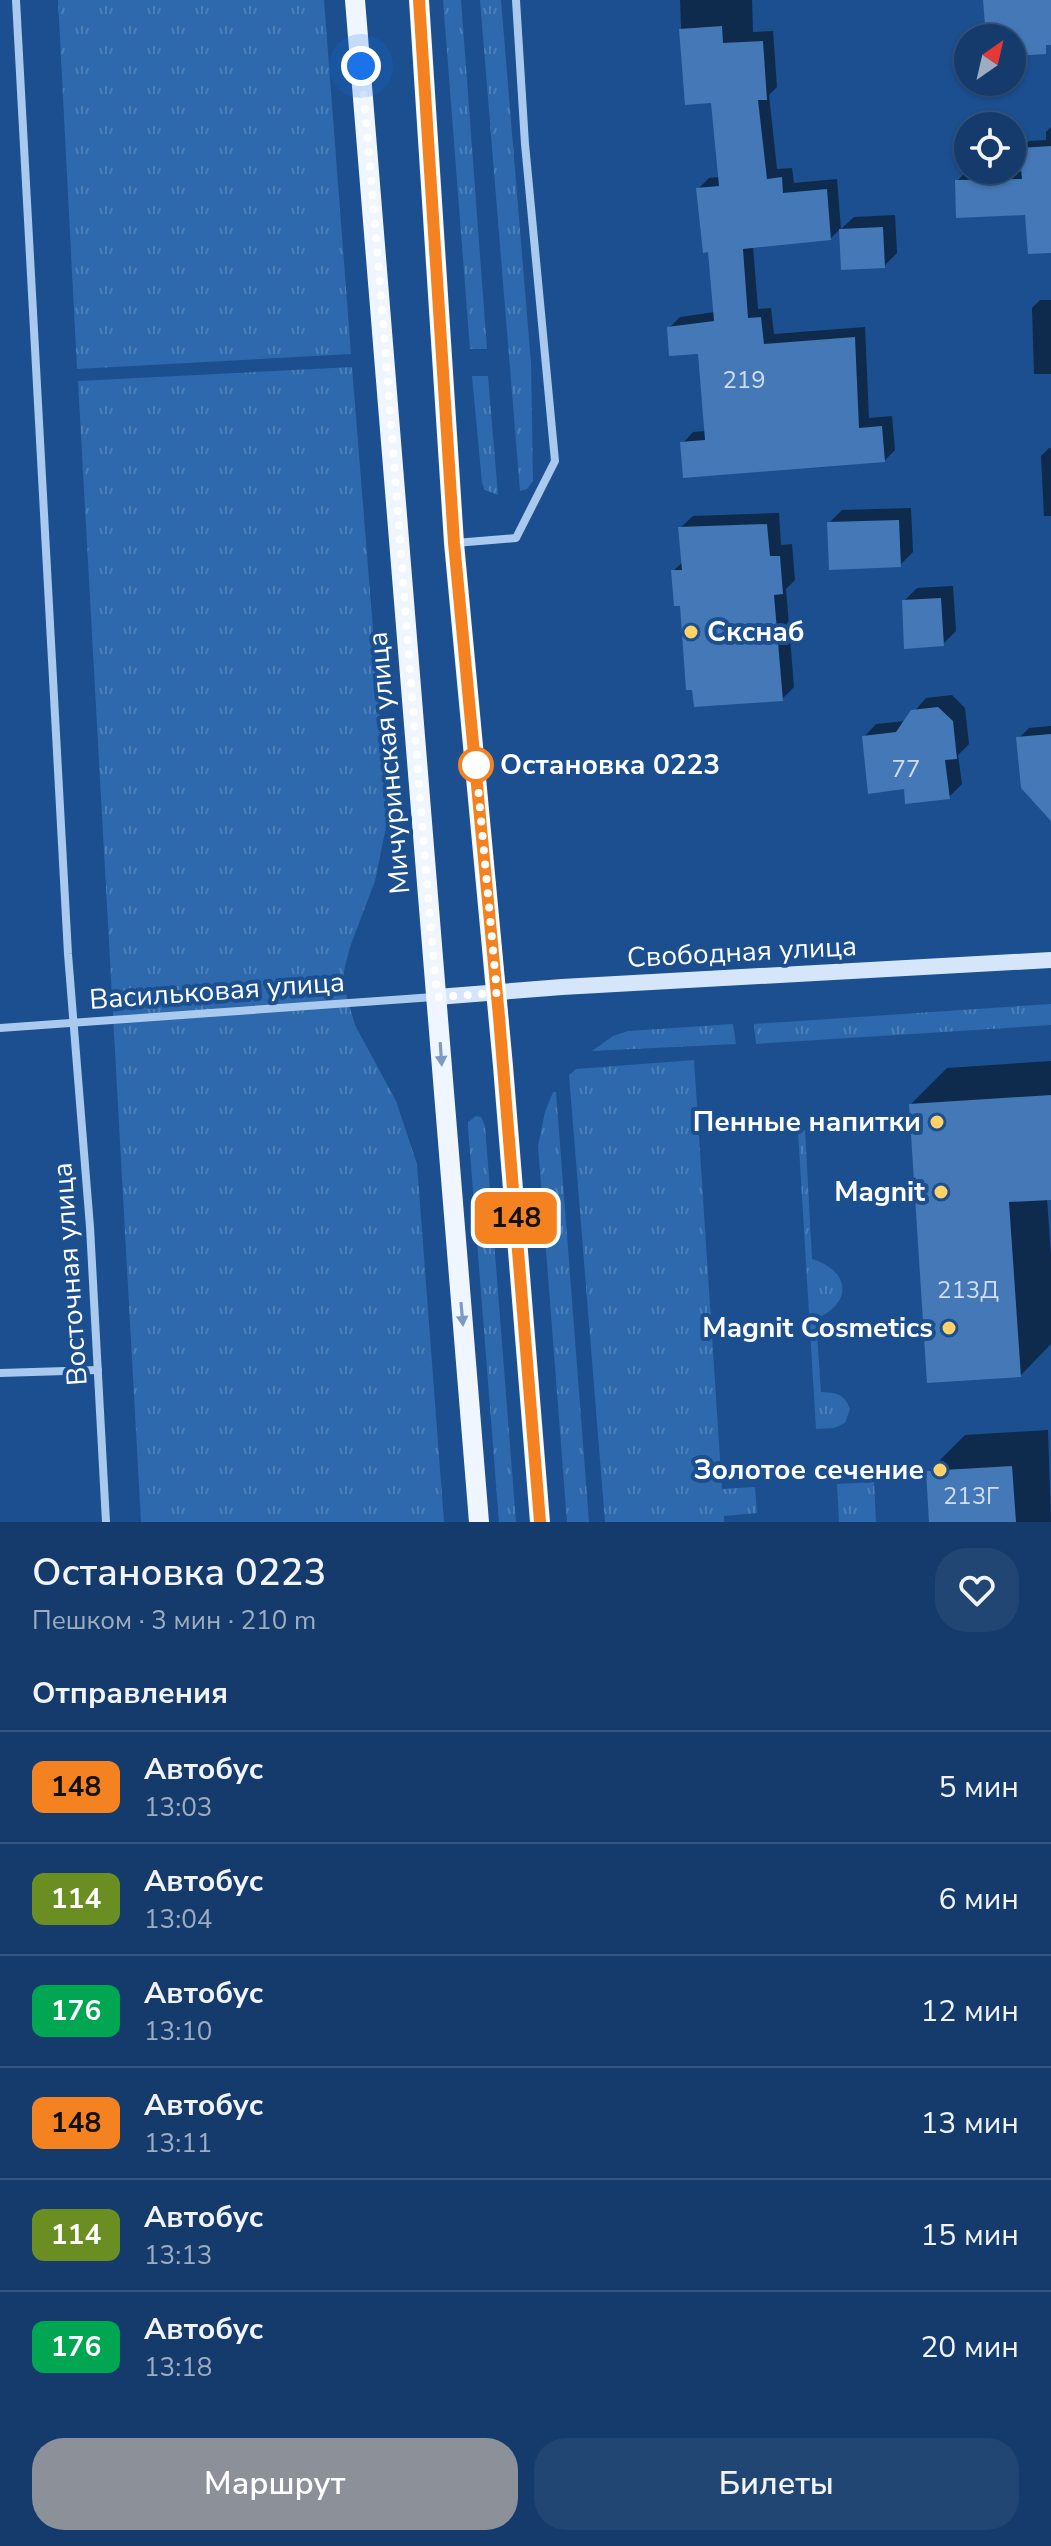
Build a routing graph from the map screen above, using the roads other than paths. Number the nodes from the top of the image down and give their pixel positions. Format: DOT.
graph roads {
  1 [pos="16,0"];
  2 [pos="355,0"];
  3 [pos="419,0"];
  4 [pos="516,0"];
  5 [pos="454,543"];
  6 [pos="1051,960"];
  7 [pos="497,993"];
  8 [pos="437,997"];
  9 [pos="73,1024"];
  10 [pos="0,1028"];
  11 [pos="98,1370"];
  12 [pos="0,1373"];
  13 [pos="106,1522"];
  14 [pos="479,1522"];
  15 [pos="540,1522"];
  1 -- 9 [label="street, Восточная улица"];
  2 -- 8 [label="main road, Мичуринская улица"];
  3 -- 5 [label="main road"];
  4 -- 5 [label="street"];
  5 -- 7 [label="main road"];
  6 -- 7 [label="main road, Свободная улица"];
  7 -- 8 [label="main road, Свободная улица"];
  7 -- 15 [label="main road"];
  8 -- 9 [label="street, Васильковая улица"];
  8 -- 14 [label="main road, Мичуринская улица, one-way"];
  9 -- 10 [label="street, Васильковая улица"];
  9 -- 11 [label="street, Восточная улица"];
  11 -- 12 [label="street"];
  11 -- 13 [label="street, Восточная улица"];
}
